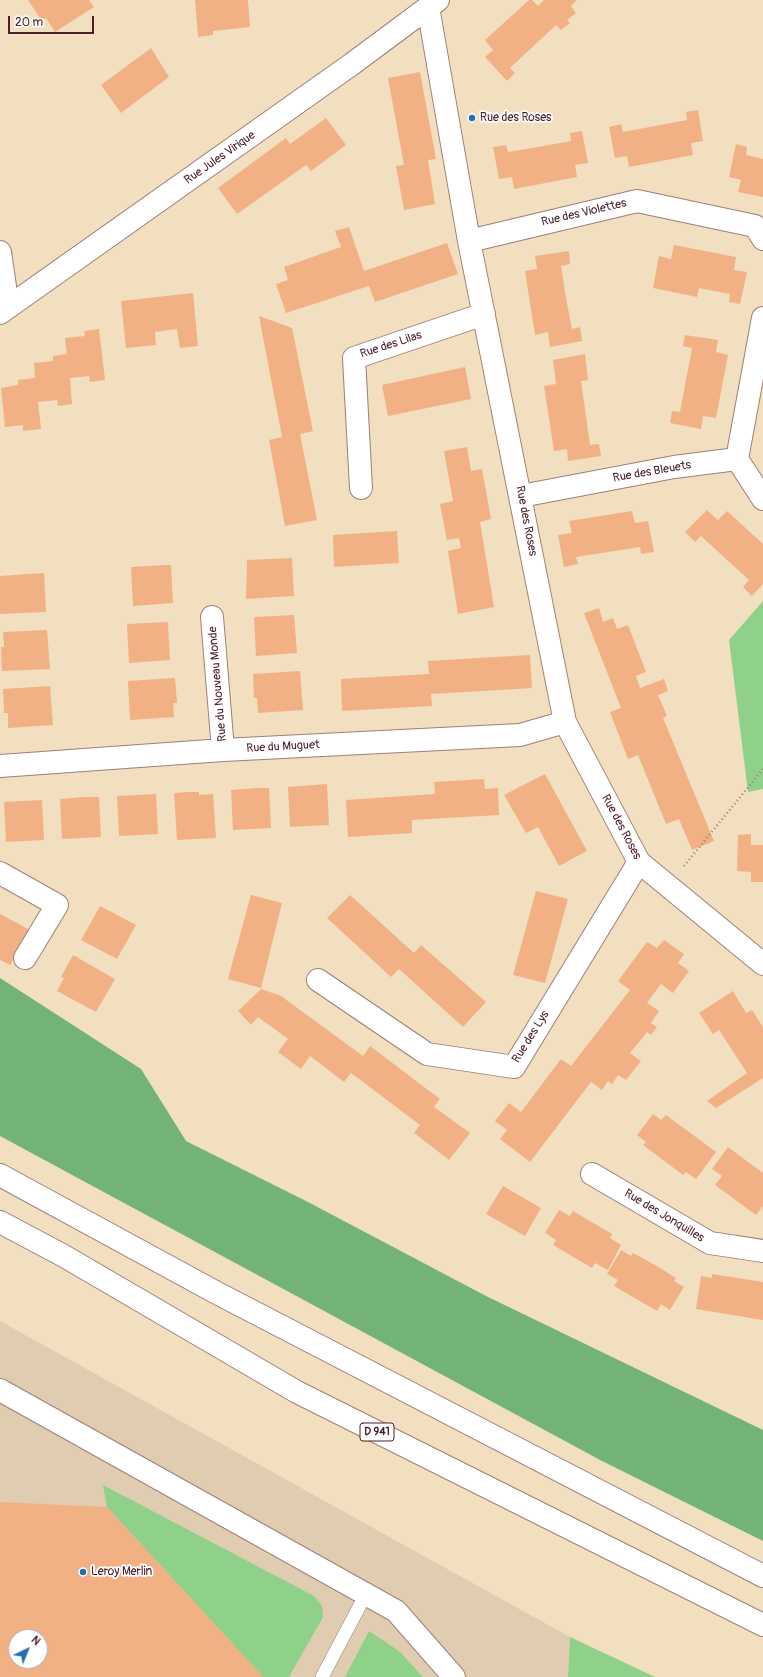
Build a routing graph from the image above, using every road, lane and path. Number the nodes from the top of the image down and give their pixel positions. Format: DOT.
graph roads {
  1 [pos="433,3"];
  2 [pos="763,239"];
  3 [pos="469,241"];
  4 [pos="0,252"];
  5 [pos="4,310"];
  6 [pos="484,314"];
  7 [pos="763,318"];
  8 [pos="737,459"];
  9 [pos="361,488"];
  10 [pos="521,496"];
  11 [pos="763,499"];
  12 [pos="212,617"];
  13 [pos="565,722"];
  14 [pos="223,750"];
  15 [pos="0,766"];
  16 [pos="763,769"];
  17 [pos="639,862"];
  18 [pos="0,874"];
  19 [pos="668,886"];
  20 [pos="25,958"];
  21 [pos="761,960"];
  22 [pos="318,980"];
  23 [pos="592,1174"];
  24 [pos="0,1175"];
  25 [pos="0,1222"];
  26 [pos="763,1251"];
  27 [pos="0,1390"];
  28 [pos="763,1576"];
  29 [pos="366,1594"];
  30 [pos="763,1625"];
  31 [pos="322,1677"];
  32 [pos="454,1677"];
  1 -- 3 [label="main road, Rue des Roses"];
  1 -- 5 [label="main road, Rue Jules Virique"];
  2 -- 3 [label="main road, Rue des Violettes"];
  3 -- 6 [label="main road, Rue des Roses"];
  4 -- 5 [label="main road"];
  6 -- 9 [label="main road, Rue des Lilas"];
  6 -- 10 [label="main road, Rue des Roses"];
  7 -- 8 [label="main road"];
  8 -- 10 [label="main road, Rue des Bleuets"];
  8 -- 11 [label="main road"];
  10 -- 13 [label="main road, Rue des Roses"];
  12 -- 14 [label="main road, Rue du Nouveau Monde"];
  13 -- 14 [label="main road, Rue du Muguet"];
  13 -- 17 [label="main road, Rue des Roses"];
  14 -- 15 [label="main road, Rue du Muguet"];
  16 -- 19 [label="path"];
  17 -- 19 [label="main road, Rue des Roses"];
  17 -- 22 [label="main road, Rue des Lys"];
  18 -- 20 [label="main road"];
  19 -- 21 [label="main road, Rue des Roses"];
  23 -- 26 [label="main road, Rue des Jonquilles"];
  24 -- 28 [label="main road"];
  25 -- 30 [label="main road, D 941"];
  27 -- 29 [label="main road"];
  29 -- 31 [label="lane"];
  29 -- 32 [label="main road"];
}
